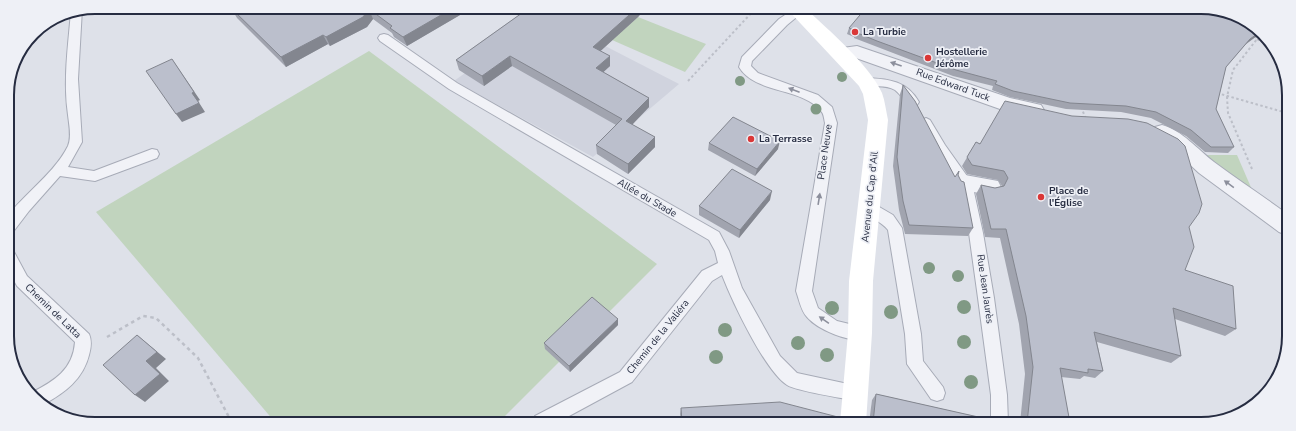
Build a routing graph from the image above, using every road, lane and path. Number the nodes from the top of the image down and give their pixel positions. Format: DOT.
graph roads {
  1 [pos="750,14"];
  2 [pos="796,14"];
  3 [pos="801,14"];
  4 [pos="76,17"];
  5 [pos="1255,34"];
  6 [pos="384,38"];
  7 [pos="1257,39"];
  8 [pos="1263,43"];
  9 [pos="841,53"];
  10 [pos="688,82"];
  11 [pos="867,82"];
  12 [pos="1212,92"];
  13 [pos="1227,97"];
  14 [pos="1282,112"];
  15 [pos="1078,114"];
  16 [pos="1144,124"];
  17 [pos="152,154"];
  18 [pos="59,171"];
  19 [pos="965,183"];
  20 [pos="990,187"];
  21 [pos="869,207"];
  22 [pos="1260,207"];
  23 [pos="14,218"];
  24 [pos="1282,222"];
  25 [pos="14,266"];
  26 [pos="726,266"];
  27 [pos="860,333"];
  28 [pos="84,350"];
  29 [pos="856,393"];
  30 [pos="937,393"];
  31 [pos="41,397"];
  32 [pos="229,417"];
  33 [pos="550,417"];
  34 [pos="854,417"];
  35 [pos="1000,417"];
  1 -- 10 [label="path"];
  27 -- 2 [label="lane, Place Neuve, one-way"];
  3 -- 9 [label="street, Avenue du Cap d'Ail"];
  4 -- 18 [label="lane"];
  5 -- 7 [label="path"];
  6 -- 26 [label="lane, Allée du Stade"];
  7 -- 8 [label="path"];
  7 -- 13 [label="path"];
  9 -- 11 [label="street, Avenue du Cap d'Ail"];
  15 -- 9 [label="street, Rue Edward Tuck, one-way"];
  11 -- 19 [label="lane, Rue Jean Jaurès"];
  11 -- 21 [label="street, Avenue du Cap d'Ail"];
  12 -- 13 [label="path"];
  13 -- 14 [label="path"];
  13 -- 22 [label="path"];
  22 -- 16 [label="street, one-way"];
  17 -- 18 [label="lane"];
  18 -- 23 [label="lane"];
  19 -- 20 [label="street"];
  19 -- 35 [label="lane, Rue Jean Jaurès"];
  21 -- 27 [label="street, Avenue du Cap d'Ail"];
  21 -- 30 [label="lane"];
  22 -- 24 [label="street"];
  25 -- 28 [label="lane, Chemin de Latta"];
  26 -- 29 [label="lane, Allée du Stade"];
  26 -- 33 [label="lane, Chemin de la Valiéra"];
  27 -- 29 [label="street, Avenue du Cap d'Ail"];
  28 -- 31 [label="lane, Chemin de Latta"];
  28 -- 32 [label="path"];
  29 -- 34 [label="street, Avenue du Cap d'Ail"];
}
